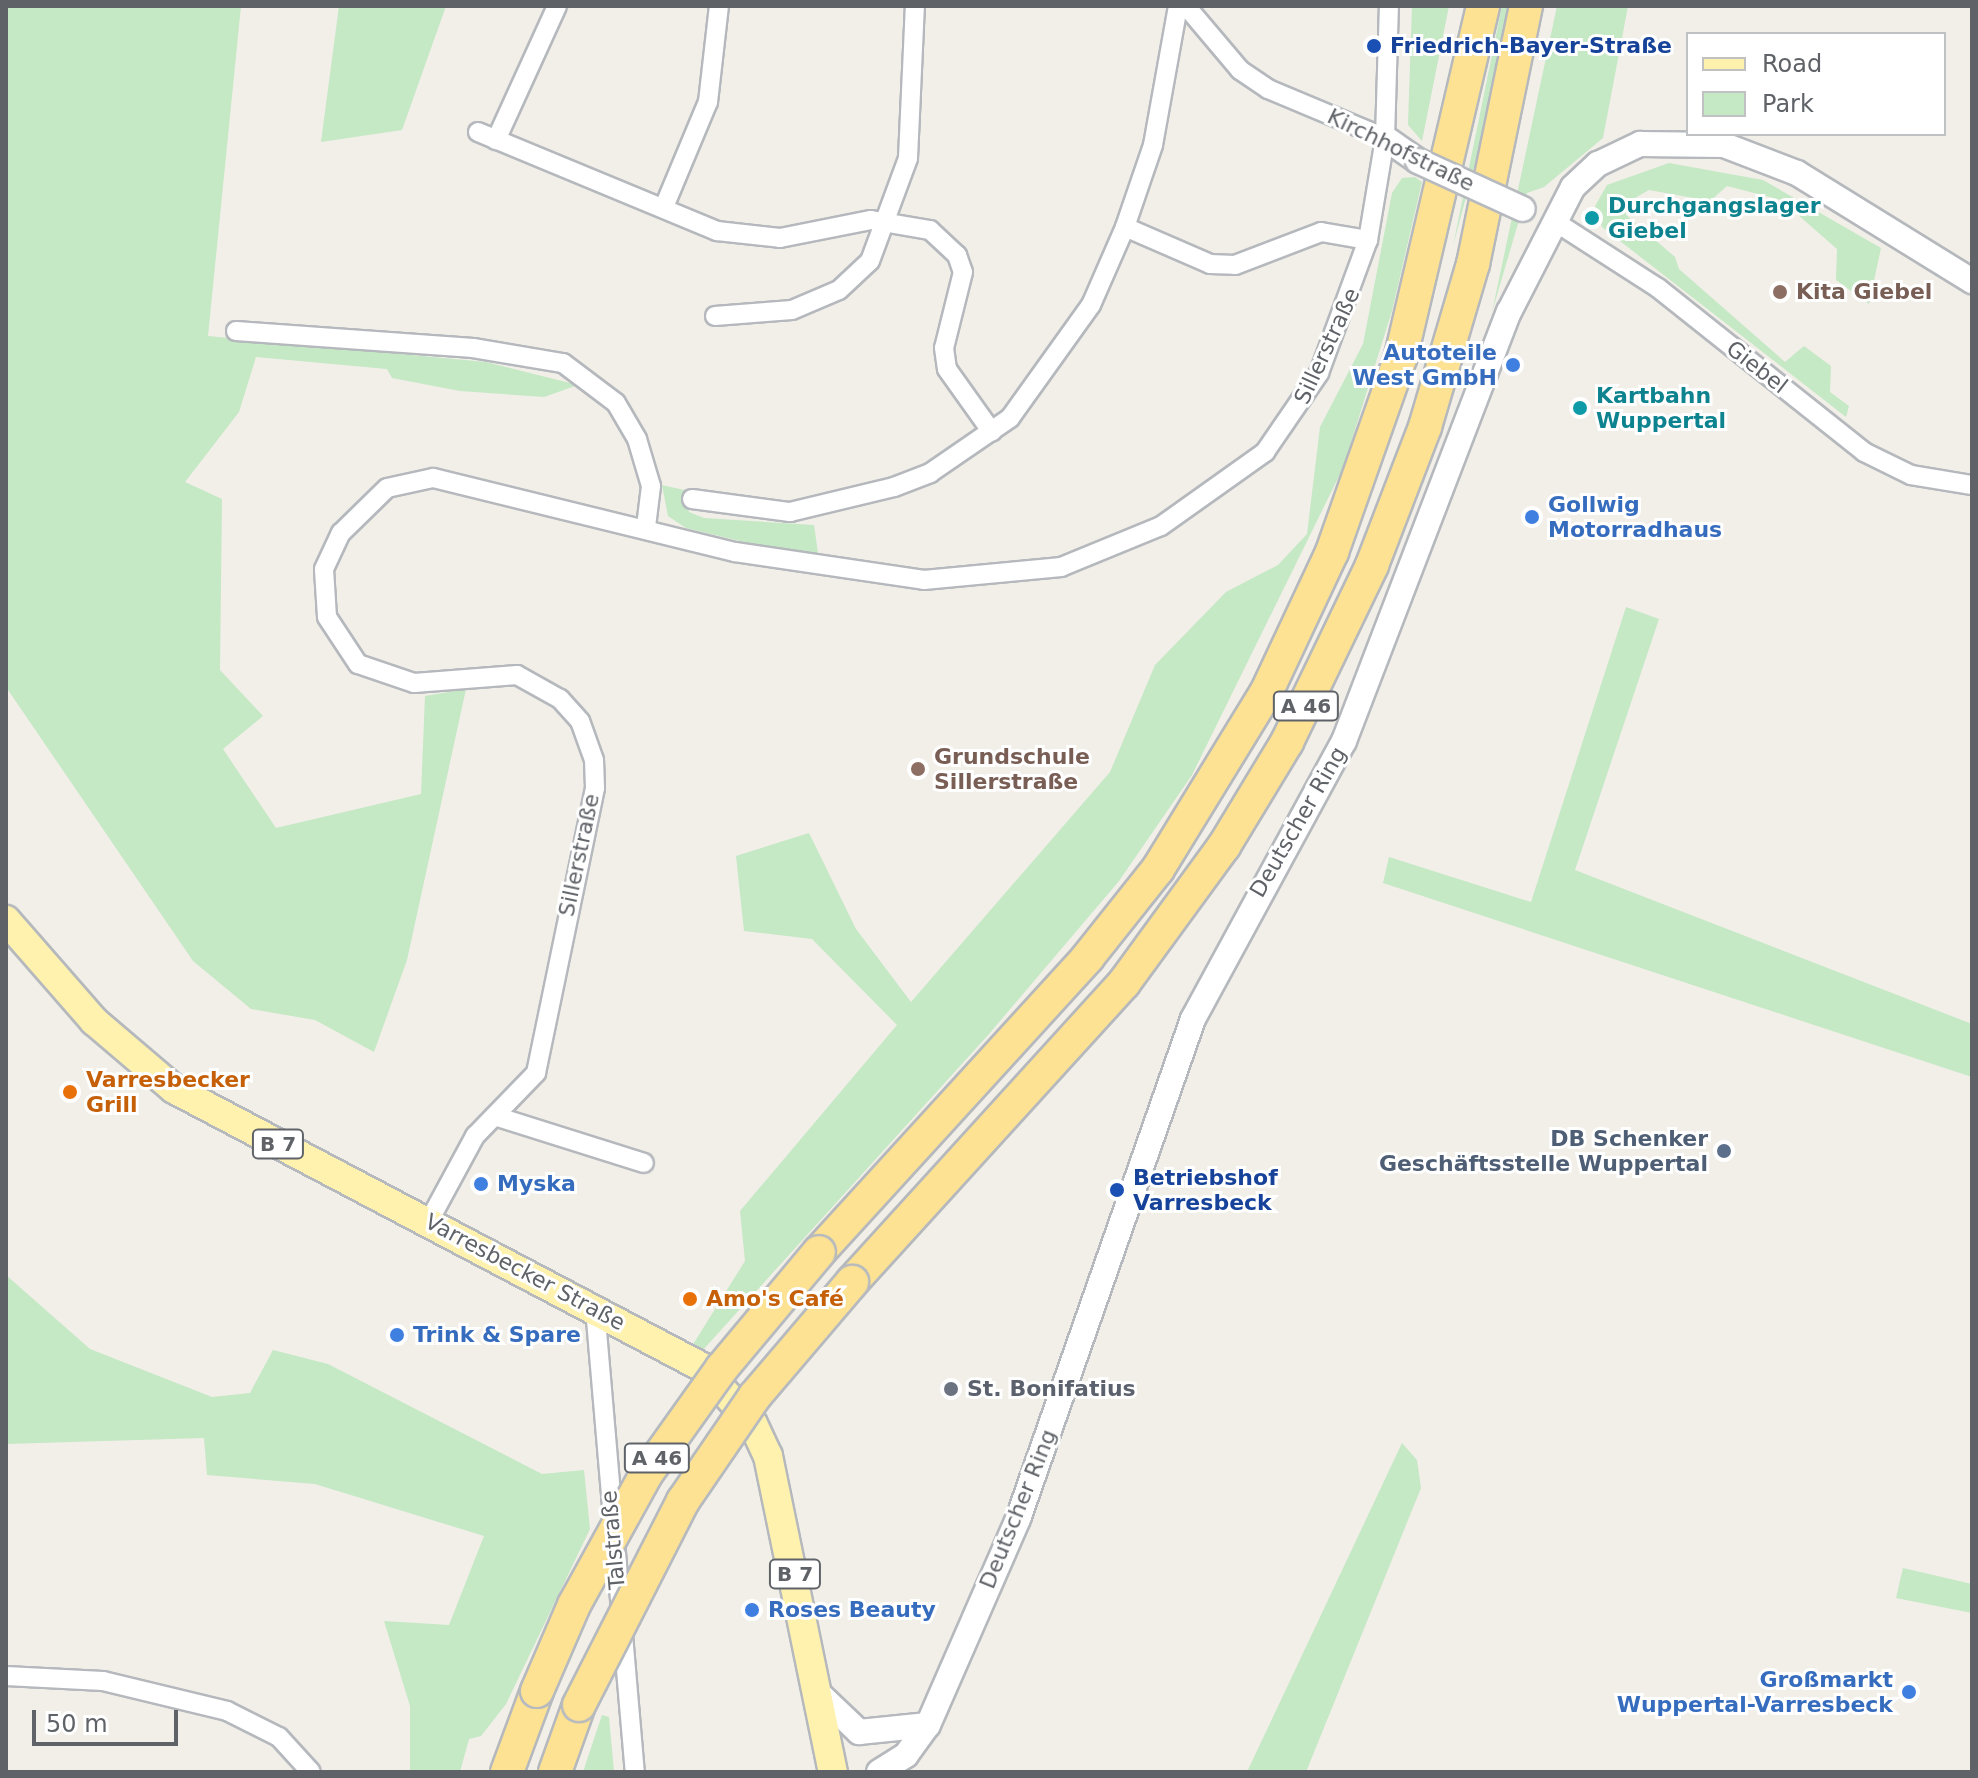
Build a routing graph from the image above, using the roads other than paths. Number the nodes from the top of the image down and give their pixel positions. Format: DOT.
graph roads {
  1 [pos="557,6"];
  2 [pos="719,6"];
  3 [pos="915,6"];
  4 [pos="1178,6"];
  5 [pos="1186,6"];
  6 [pos="1389,6"];
  7 [pos="1483,6"];
  8 [pos="1526,6"];
  9 [pos="478,132"];
  10 [pos="1385,138"];
  11 [pos="496,140"];
  12 [pos="664,207"];
  13 [pos="1554,221"];
  14 [pos="889,222"];
  15 [pos="1125,227"];
  16 [pos="1368,240"];
  17 [pos="1972,281"];
  18 [pos="715,316"];
  19 [pos="236,331"];
  20 [pos="992,432"];
  21 [pos="1972,485"];
  22 [pos="692,499"];
  23 [pos="646,527"];
  24 [pos="6,920"];
  25 [pos="495,1116"];
  26 [pos="644,1163"];
  27 [pos="429,1221"];
  28 [pos="595,1308"];
  29 [pos="6,1676"];
  30 [pos="818,1693"];
  31 [pos="928,1725"];
  32 [pos="311,1772"];
  33 [pos="507,1772"];
  34 [pos="555,1772"];
  35 [pos="635,1772"];
  36 [pos="833,1772"];
  37 [pos="879,1772"];
  38 [pos="915,1772"];
  1 -- 11 [label="street"];
  2 -- 12 [label="street"];
  3 -- 14 [label="street"];
  4 -- 15 [label="street"];
  5 -- 10 [label="street, Kirchhofstraße"];
  6 -- 10 [label="street, Sillerstraße"];
  7 -- 33 [label="highway, A 46, bridge"];
  8 -- 34 [label="highway, A 46, bridge"];
  9 -- 11 [label="street"];
  10 -- 13 [label="street, Kirchhofstraße, bridge"];
  10 -- 16 [label="street, Sillerstraße"];
  11 -- 12 [label="street"];
  12 -- 14 [label="street"];
  13 -- 17 [label="street, Deutscher Ring"];
  13 -- 21 [label="street, Giebel"];
  13 -- 31 [label="street, Deutscher Ring"];
  14 -- 18 [label="street"];
  14 -- 20 [label="street"];
  15 -- 16 [label="street"];
  15 -- 20 [label="street"];
  16 -- 23 [label="street, Sillerstraße"];
  19 -- 23 [label="street"];
  20 -- 22 [label="street"];
  23 -- 25 [label="street, Sillerstraße"];
  24 -- 27 [label="main road, Varresbecker Straße / B 7"];
  25 -- 26 [label="street"];
  25 -- 27 [label="street, Sillerstraße"];
  27 -- 28 [label="main road, Varresbecker Straße / B 7"];
  28 -- 30 [label="main road, Varresbecker Straße / B 7"];
  28 -- 35 [label="street, Talstraße"];
  29 -- 32 [label="street"];
  30 -- 31 [label="street"];
  30 -- 36 [label="main road, Varresbecker Straße / B 7"];
  31 -- 37 [label="street, Deutscher Ring"];
  31 -- 38 [label="street"];
}
